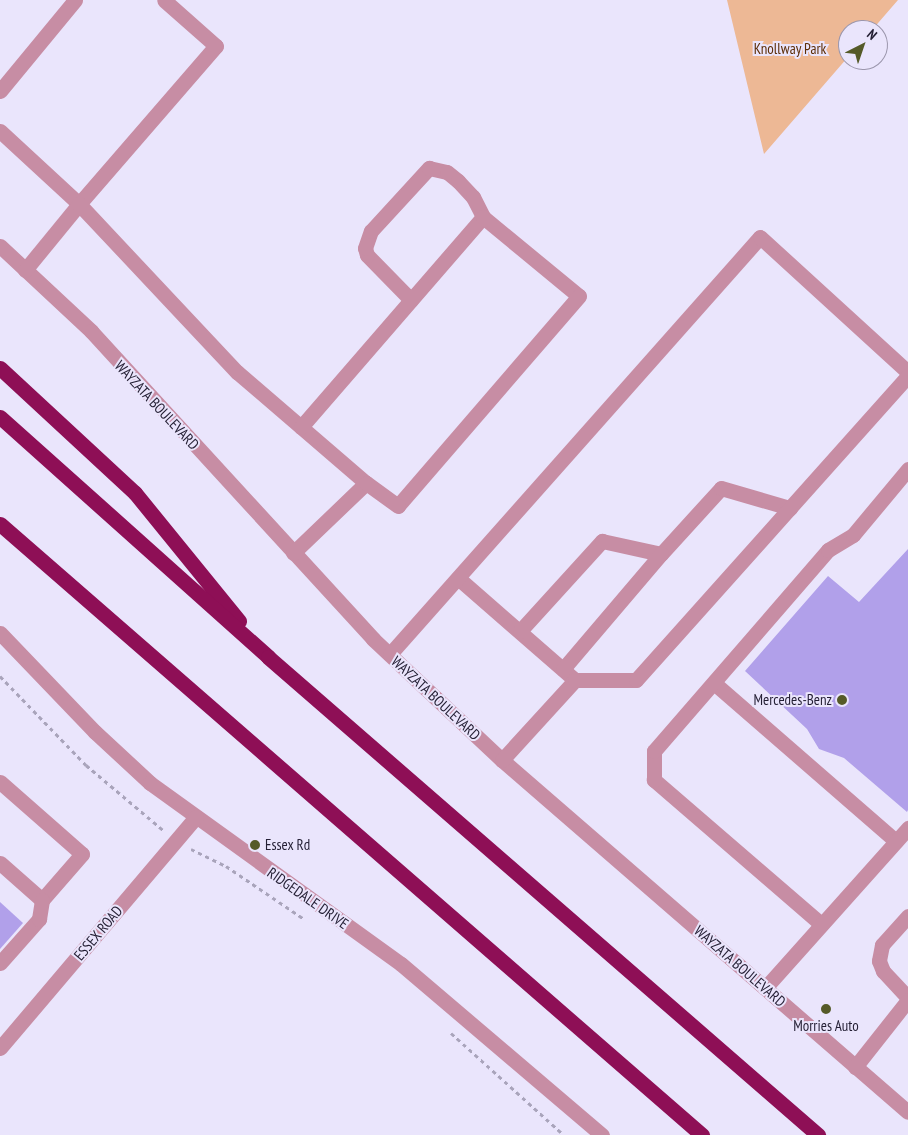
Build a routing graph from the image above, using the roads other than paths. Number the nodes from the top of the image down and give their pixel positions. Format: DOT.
graph roads {
  1 [pos="75,0"];
  2 [pos="164,0"];
  3 [pos="0,91"];
  4 [pos="0,131"];
  5 [pos="79,204"];
  6 [pos="483,217"];
  7 [pos="0,246"];
  8 [pos="26,270"];
  9 [pos="411,300"];
  10 [pos="0,368"];
  11 [pos="908,372"];
  12 [pos="908,376"];
  13 [pos="0,418"];
  14 [pos="301,427"];
  15 [pos="908,469"];
  16 [pos="366,483"];
  17 [pos="790,508"];
  18 [pos="0,524"];
  19 [pos="293,553"];
  20 [pos="661,554"];
  21 [pos="458,578"];
  22 [pos="520,632"];
  23 [pos="0,633"];
  24 [pos="390,654"];
  25 [pos="268,657"];
  26 [pos="563,669"];
  27 [pos="575,680"];
  28 [pos="714,683"];
  29 [pos="502,760"];
  30 [pos="0,782"];
  31 [pos="196,818"];
  32 [pos="908,828"];
  33 [pos="896,841"];
  34 [pos="0,863"];
  35 [pos="42,900"];
  36 [pos="908,916"];
  37 [pos="821,924"];
  38 [pos="0,964"];
  39 [pos="764,988"];
  40 [pos="908,999"];
  41 [pos="0,1048"];
  42 [pos="855,1066"];
  43 [pos="908,1112"];
  44 [pos="602,1135"];
  45 [pos="702,1135"];
  46 [pos="818,1135"];
  1 -- 3 [label="street"];
  2 -- 5 [label="street"];
  4 -- 5 [label="street"];
  5 -- 8 [label="street"];
  5 -- 14 [label="street"];
  6 -- 9 [label="street"];
  6 -- 9 [label="street"];
  6 -- 16 [label="street"];
  7 -- 8 [label="street, WAYZATA BOULEVARD"];
  8 -- 19 [label="street, WAYZATA BOULEVARD"];
  9 -- 14 [label="street"];
  10 -- 25 [label="highway"];
  11 -- 21 [label="street"];
  12 -- 17 [label="street"];
  13 -- 25 [label="highway"];
  14 -- 16 [label="street"];
  15 -- 28 [label="street"];
  16 -- 19 [label="street"];
  17 -- 20 [label="street"];
  17 -- 27 [label="street"];
  18 -- 45 [label="highway"];
  19 -- 24 [label="street, WAYZATA BOULEVARD"];
  20 -- 22 [label="street"];
  20 -- 26 [label="street"];
  21 -- 22 [label="street"];
  21 -- 24 [label="street"];
  22 -- 26 [label="street"];
  23 -- 31 [label="street, RIDGEDALE DRIVE"];
  24 -- 29 [label="street, WAYZATA BOULEVARD"];
  25 -- 46 [label="highway"];
  26 -- 27 [label="street"];
  27 -- 29 [label="street"];
  28 -- 33 [label="street"];
  28 -- 37 [label="street"];
  29 -- 39 [label="street, WAYZATA BOULEVARD"];
  30 -- 35 [label="street"];
  31 -- 41 [label="street, ESSEX ROAD"];
  31 -- 44 [label="street, RIDGEDALE DRIVE"];
  32 -- 33 [label="street"];
  33 -- 37 [label="street"];
  34 -- 35 [label="street"];
  35 -- 38 [label="street"];
  36 -- 40 [label="street"];
  37 -- 39 [label="street"];
  39 -- 42 [label="street, WAYZATA BOULEVARD"];
  40 -- 42 [label="street"];
  42 -- 43 [label="street, WAYZATA BOULEVARD"];
}
